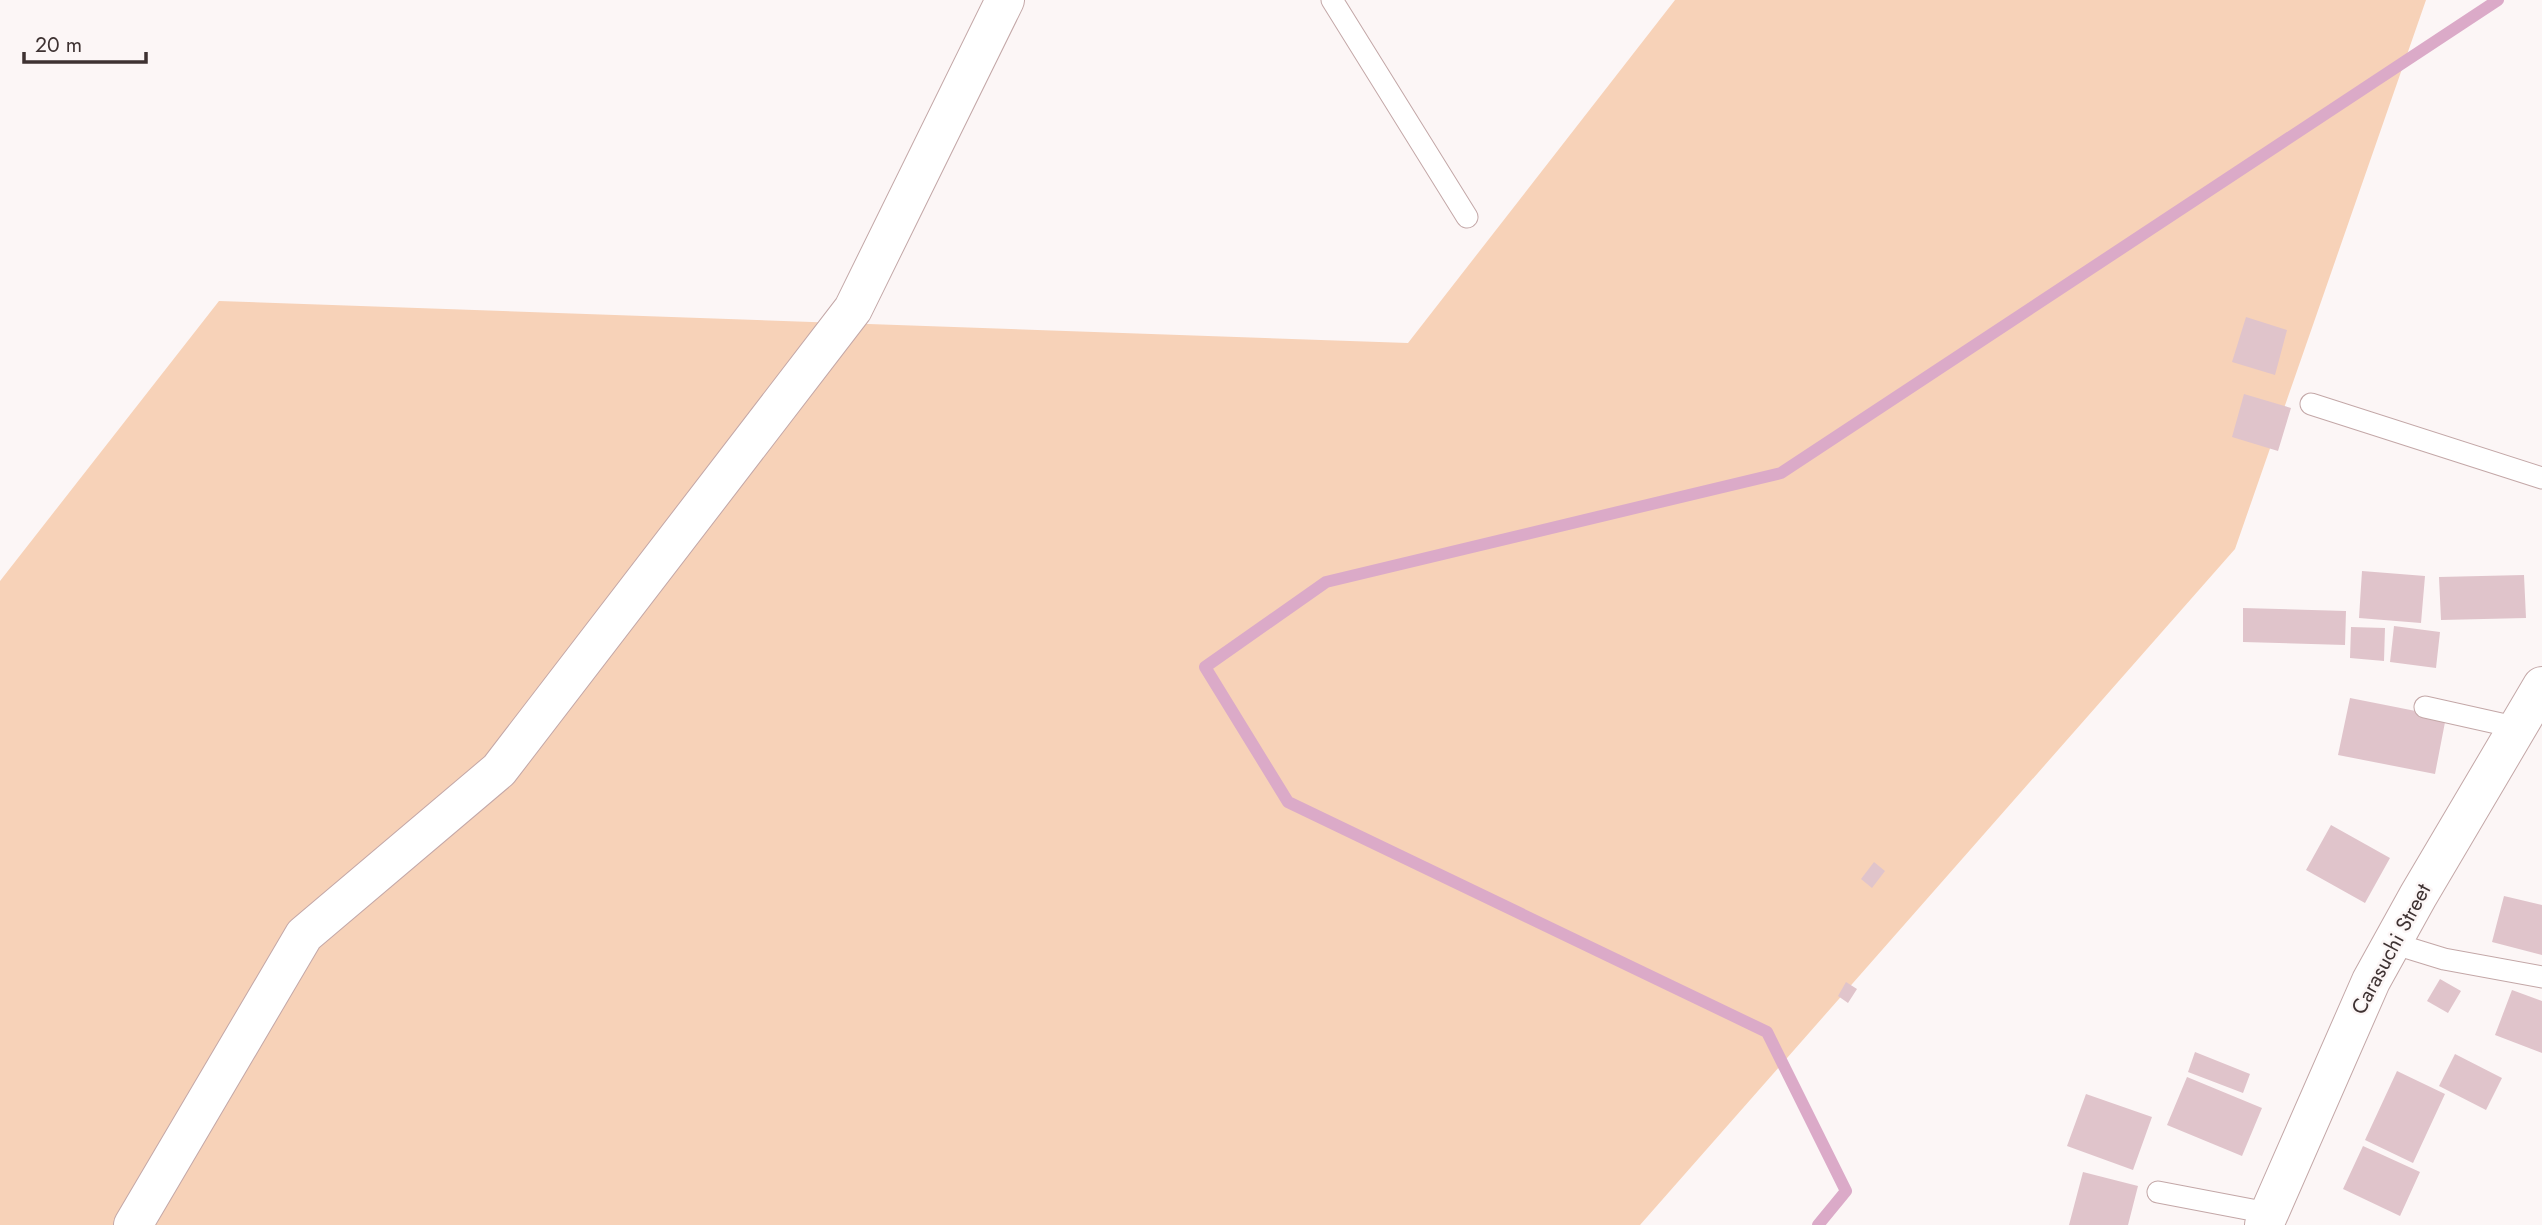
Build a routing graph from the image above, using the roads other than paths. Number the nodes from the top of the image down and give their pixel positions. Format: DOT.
graph roads {
  1 [pos="1006,0"];
  2 [pos="1332,0"];
  3 [pos="1467,217"];
  4 [pos="2311,404"];
  5 [pos="2542,478"];
  6 [pos="2542,686"];
  7 [pos="2425,707"];
  8 [pos="2519,728"];
  9 [pos="2392,943"];
  10 [pos="2542,977"];
  11 [pos="2158,1192"];
  12 [pos="2266,1219"];
  13 [pos="133,1225"];
  1 -- 13 [label="street"];
  2 -- 3 [label="lane"];
  4 -- 5 [label="lane"];
  6 -- 8 [label="street, Carasuchi Street"];
  7 -- 8 [label="lane"];
  8 -- 9 [label="street, Carasuchi Street"];
  9 -- 10 [label="lane"];
  9 -- 12 [label="street, Carasuchi Street"];
  11 -- 12 [label="lane"];
}
